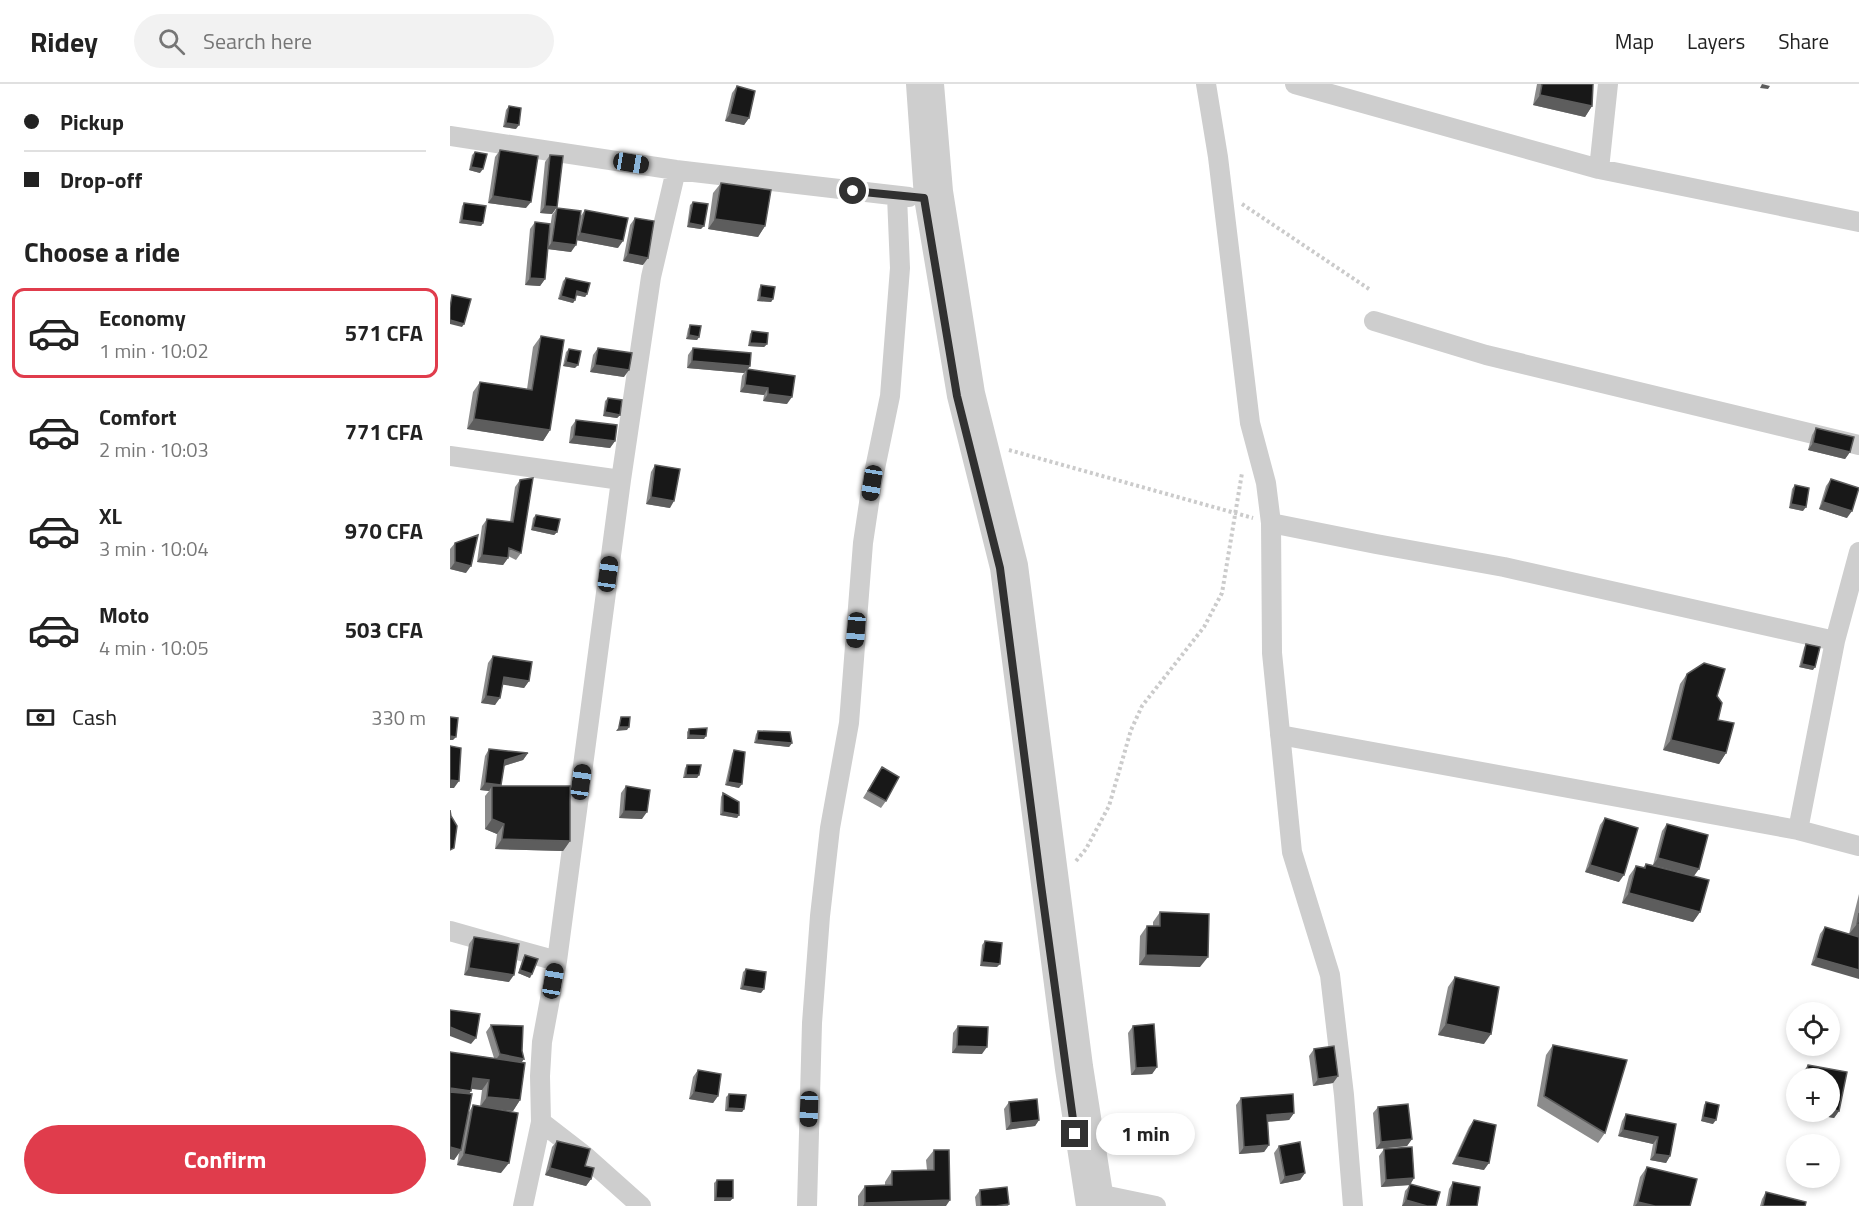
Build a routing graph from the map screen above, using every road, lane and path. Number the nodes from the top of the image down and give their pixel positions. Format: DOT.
graph roads {
  1 [pos="916,84"];
  2 [pos="934,84"];
  3 [pos="1206,84"];
  4 [pos="1295,84"];
  5 [pos="1608,84"];
  6 [pos="450,136"];
  7 [pos="1599,169"];
  8 [pos="676,170"];
  9 [pos="1222,190"];
  10 [pos="897,196"];
  11 [pos="924,198"];
  12 [pos="1859,222"];
  13 [pos="1369,289"];
  14 [pos="1374,321"];
  15 [pos="988,444"];
  16 [pos="1859,445"];
  17 [pos="450,456"];
  18 [pos="621,480"];
  19 [pos="1236,513"];
  20 [pos="1271,523"];
  21 [pos="1859,552"];
  22 [pos="1835,641"];
  23 [pos="1280,735"];
  24 [pos="1798,830"];
  25 [pos="1859,846"];
  26 [pos="1059,882"];
  27 [pos="450,931"];
  28 [pos="557,961"];
  29 [pos="541,1122"];
  30 [pos="1098,1202"];
  31 [pos="523,1206"];
  32 [pos="641,1206"];
  33 [pos="807,1206"];
  34 [pos="1156,1206"];
  35 [pos="1353,1206"];
  1 -- 11 [label="street"];
  2 -- 15 [label="street"];
  3 -- 9 [label="street"];
  4 -- 7 [label="street"];
  5 -- 7 [label="street"];
  6 -- 8 [label="street"];
  7 -- 12 [label="street"];
  8 -- 10 [label="street"];
  8 -- 18 [label="street"];
  9 -- 13 [label="path"];
  9 -- 20 [label="street"];
  10 -- 11 [label="street"];
  10 -- 33 [label="street"];
  11 -- 30 [label="street"];
  14 -- 16 [label="street"];
  15 -- 19 [label="path"];
  15 -- 26 [label="street"];
  17 -- 18 [label="street"];
  18 -- 28 [label="street"];
  19 -- 20 [label="path"];
  19 -- 26 [label="path"];
  20 -- 22 [label="street"];
  20 -- 23 [label="street"];
  21 -- 22 [label="street"];
  22 -- 24 [label="street"];
  23 -- 24 [label="street"];
  23 -- 35 [label="street"];
  24 -- 25 [label="street"];
  26 -- 30 [label="street"];
  27 -- 28 [label="street"];
  28 -- 29 [label="street"];
  29 -- 31 [label="street"];
  29 -- 32 [label="street"];
  30 -- 34 [label="street"];
}
